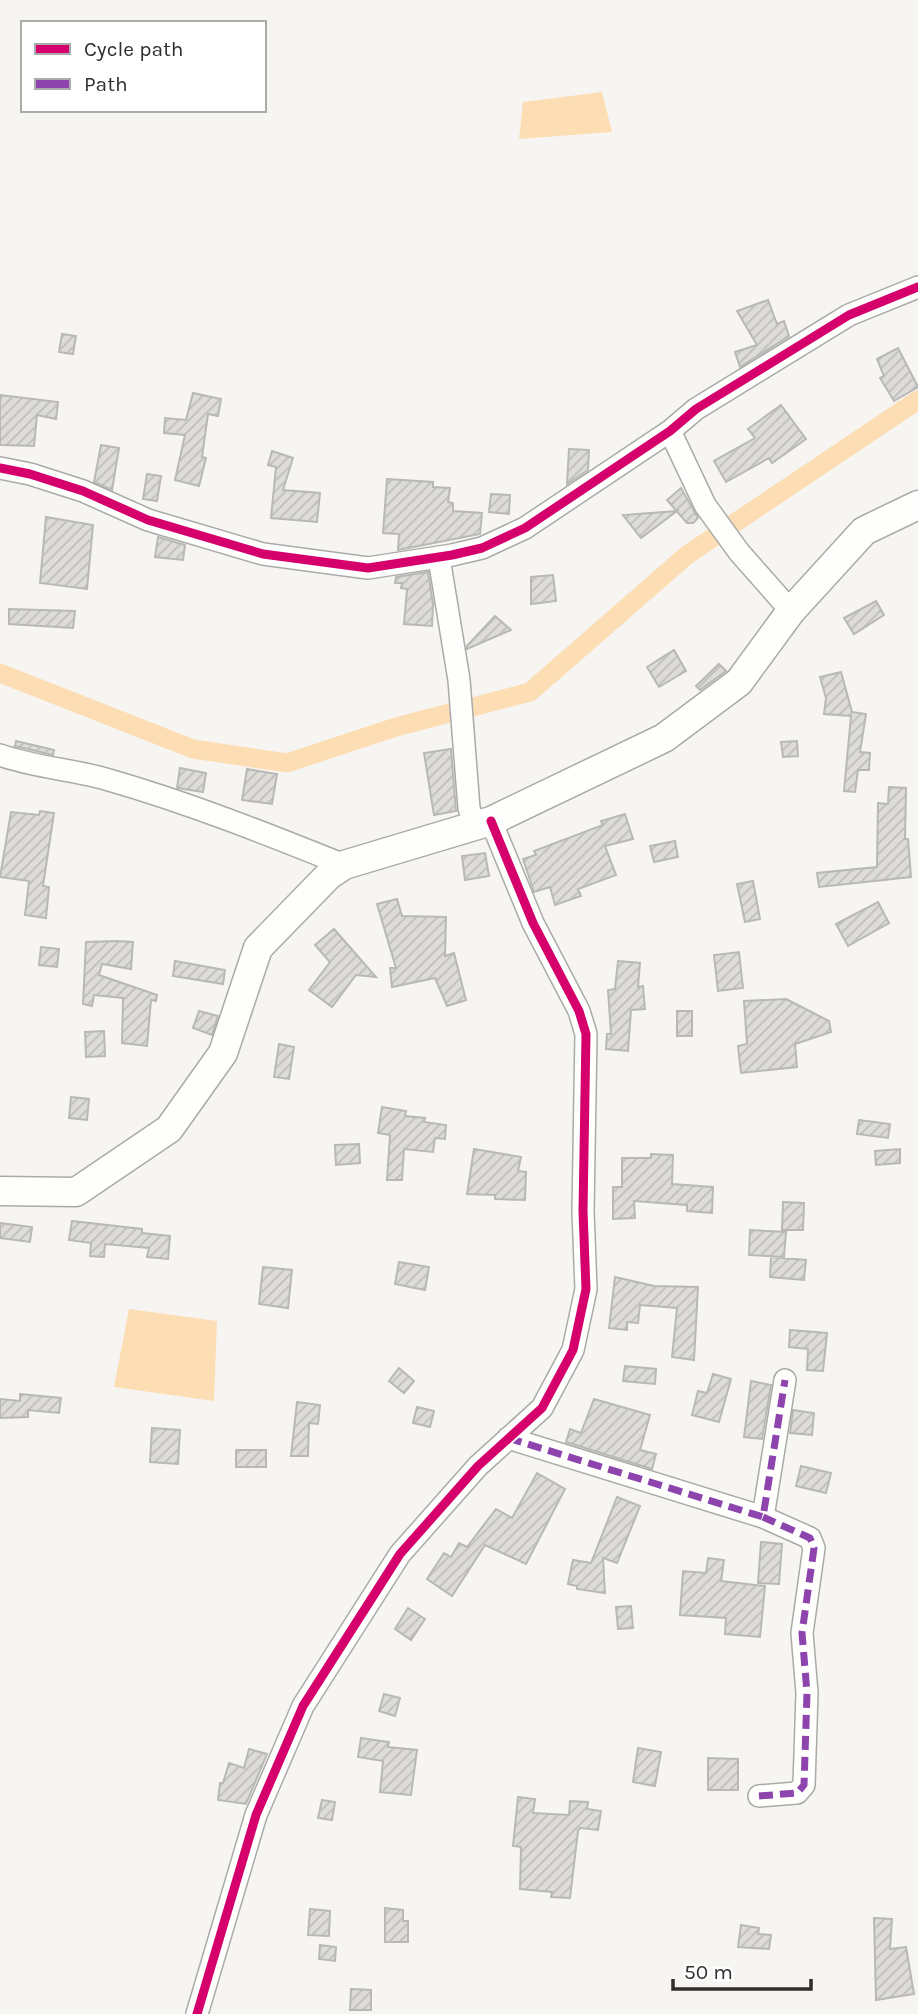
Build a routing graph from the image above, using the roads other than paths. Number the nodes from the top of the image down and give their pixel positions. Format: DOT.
graph roads {
  1 [pos="918,287"];
  2 [pos="670,431"];
  3 [pos="0,468"];
  4 [pos="918,505"];
  5 [pos="439,558"];
  6 [pos="791,611"];
  7 [pos="0,755"];
  8 [pos="483,824"];
  9 [pos="344,865"];
  10 [pos="0,1191"];
  11 [pos="785,1380"];
  12 [pos="508,1438"];
  13 [pos="763,1517"];
  14 [pos="759,1796"];
  15 [pos="197,2014"];
  1 -- 2 [label="street"];
  2 -- 5 [label="street"];
  2 -- 6 [label="street"];
  3 -- 5 [label="street"];
  4 -- 6 [label="main road"];
  5 -- 8 [label="street"];
  6 -- 8 [label="main road"];
  7 -- 9 [label="street"];
  8 -- 9 [label="main road"];
  8 -- 12 [label="street"];
  9 -- 10 [label="main road"];
  11 -- 13 [label="street"];
  12 -- 13 [label="street"];
  12 -- 15 [label="street"];
  13 -- 14 [label="street"];
}
